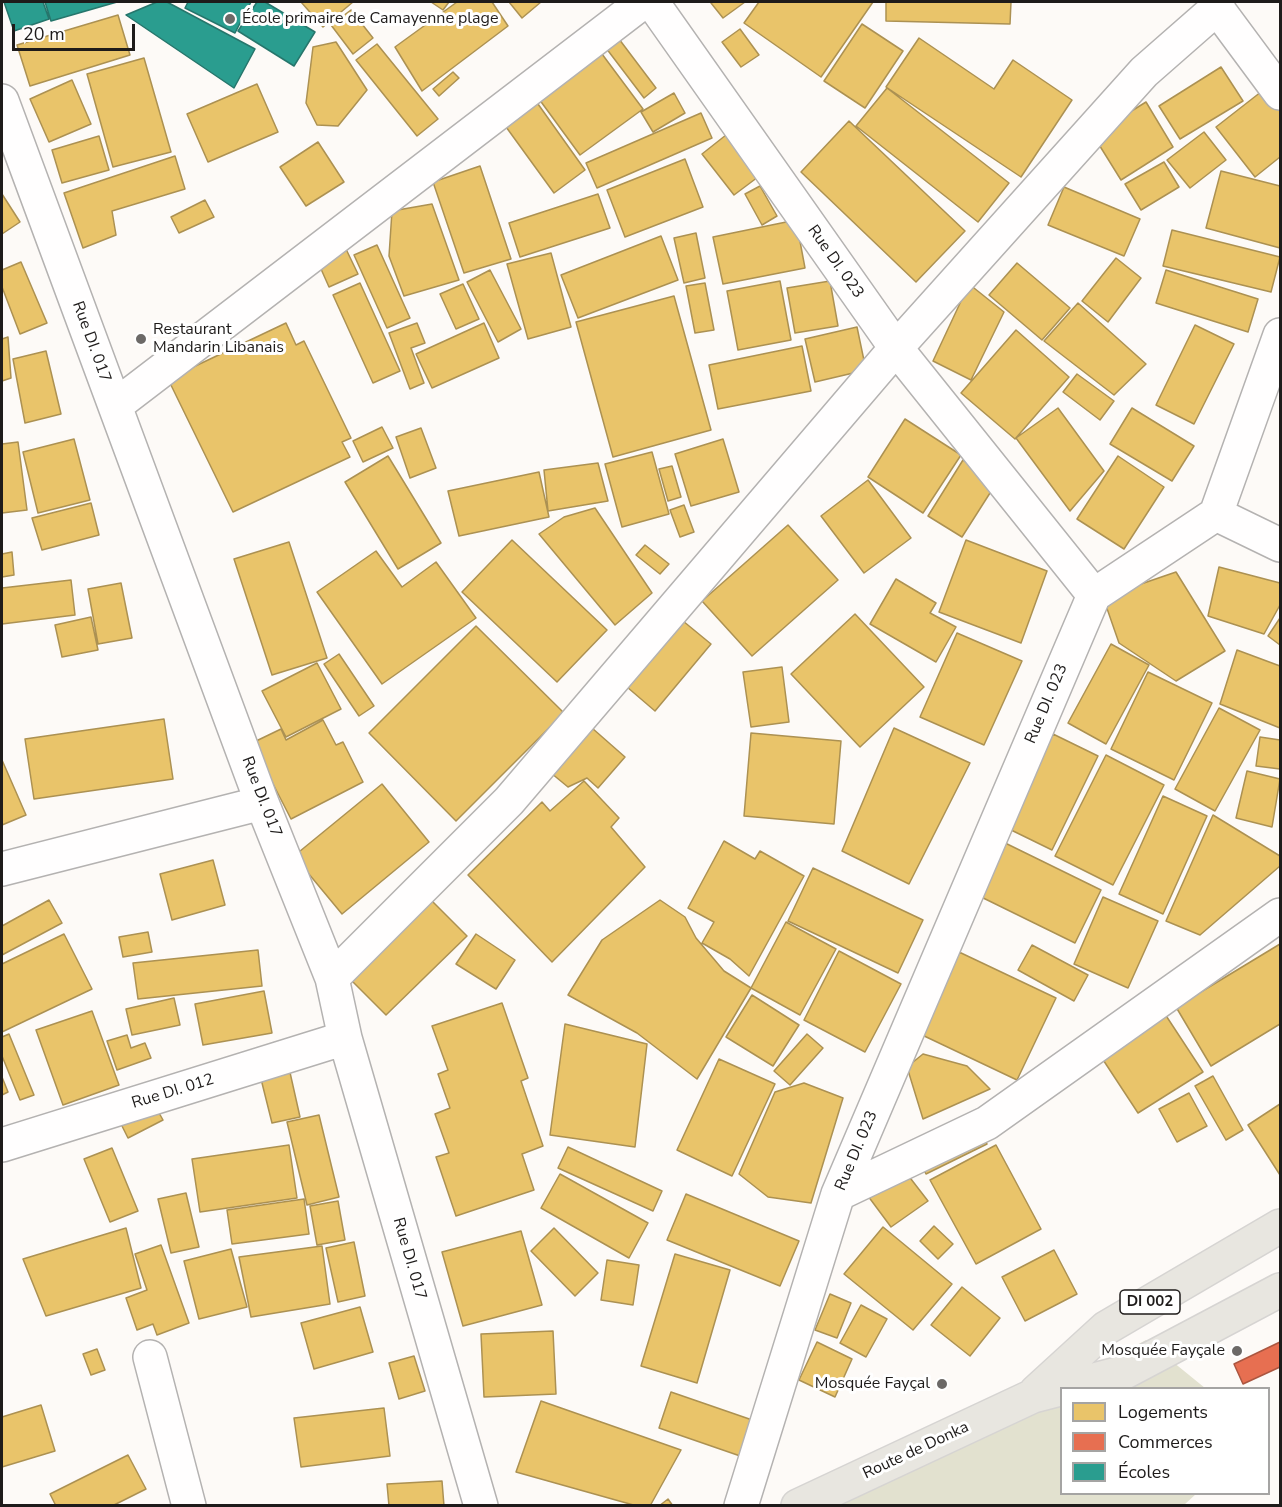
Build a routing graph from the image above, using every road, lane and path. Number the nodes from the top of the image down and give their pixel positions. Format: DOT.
graph roads {
  1 [pos="643,2"];
  2 [pos="652,2"];
  3 [pos="1218,5"];
  4 [pos="1281,93"];
  5 [pos="2,101"];
  6 [pos="1281,335"];
  7 [pos="896,348"];
  8 [pos="115,406"];
  9 [pos="1216,514"];
  10 [pos="1281,546"];
  11 [pos="1094,595"];
  12 [pos="262,803"];
  13 [pos="2,869"];
  14 [pos="1281,915"];
  15 [pos="332,978"];
  16 [pos="345,1038"];
  17 [pos="2,1145"];
  18 [pos="838,1194"];
  19 [pos="1281,1226"];
  20 [pos="1281,1290"];
  21 [pos="150,1357"];
  22 [pos="1068,1387"];
  23 [pos="1060,1389"];
  24 [pos="1033,1396"];
  25 [pos="189,1506"];
  26 [pos="481,1506"];
  27 [pos="741,1506"];
  28 [pos="798,1506"];
  1 -- 8 [label="street"];
  2 -- 7 [label="street, Rue DI. 023"];
  3 -- 4 [label="street"];
  3 -- 7 [label="street"];
  5 -- 8 [label="street, Rue DI. 017"];
  6 -- 9 [label="street"];
  7 -- 11 [label="street, Rue DI. 023"];
  7 -- 15 [label="street"];
  8 -- 12 [label="street, Rue DI. 017"];
  9 -- 10 [label="street"];
  9 -- 11 [label="street"];
  11 -- 18 [label="street, Rue DI. 023"];
  12 -- 13 [label="street"];
  12 -- 15 [label="street, Rue DI. 017"];
  14 -- 18 [label="street"];
  15 -- 16 [label="street, Rue DI. 017"];
  16 -- 17 [label="street, Rue DI. 012"];
  16 -- 26 [label="street, Rue DI. 017"];
  18 -- 27 [label="street, Rue DI. 023"];
  19 -- 24 [label="main road, Route de Donka / DI 002"];
  20 -- 22 [label="main road, Route de Donka / DI 002"];
  21 -- 25 [label="street"];
  23 -- 24 [label="main road, Route de Donka / DI 002"];
  24 -- 28 [label="main road, Route de Donka / DI 002"];
}
